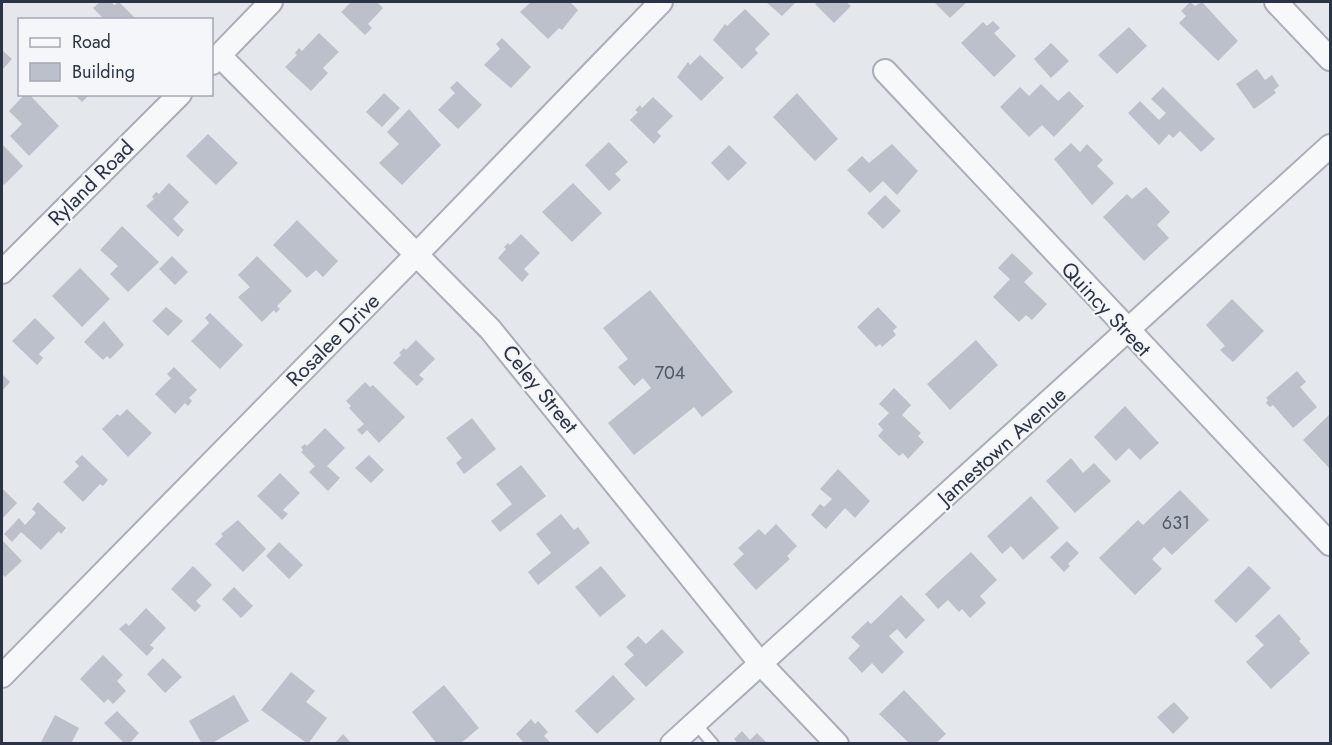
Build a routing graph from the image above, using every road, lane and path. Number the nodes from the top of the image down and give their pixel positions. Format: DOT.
graph roads {
  1 [pos="271,2"];
  2 [pos="661,2"];
  3 [pos="1276,2"];
  4 [pos="215,59"];
  5 [pos="1330,59"];
  6 [pos="885,71"];
  7 [pos="178,96"];
  8 [pos="1330,146"];
  9 [pos="417,254"];
  10 [pos="2,272"];
  11 [pos="1128,332"];
  12 [pos="1330,544"];
  13 [pos="761,664"];
  14 [pos="2,676"];
  15 [pos="695,723"];
  16 [pos="672,744"];
  17 [pos="713,744"];
  18 [pos="837,744"];
  1 -- 4 [label="street"];
  2 -- 9 [label="street, Rosalee Drive"];
  3 -- 5 [label="street"];
  4 -- 9 [label="street, Celey Street"];
  6 -- 11 [label="street, Quincy Street"];
  7 -- 10 [label="street, Ryland Road"];
  8 -- 11 [label="street, Jamestown Avenue"];
  9 -- 13 [label="street, Celey Street"];
  9 -- 14 [label="street, Rosalee Drive"];
  11 -- 12 [label="street, Quincy Street"];
  11 -- 13 [label="street, Jamestown Avenue"];
  13 -- 15 [label="street, Jamestown Avenue"];
  13 -- 18 [label="street, Celey Street"];
  15 -- 16 [label="street, Jamestown Avenue"];
  15 -- 17 [label="lane"];
}
